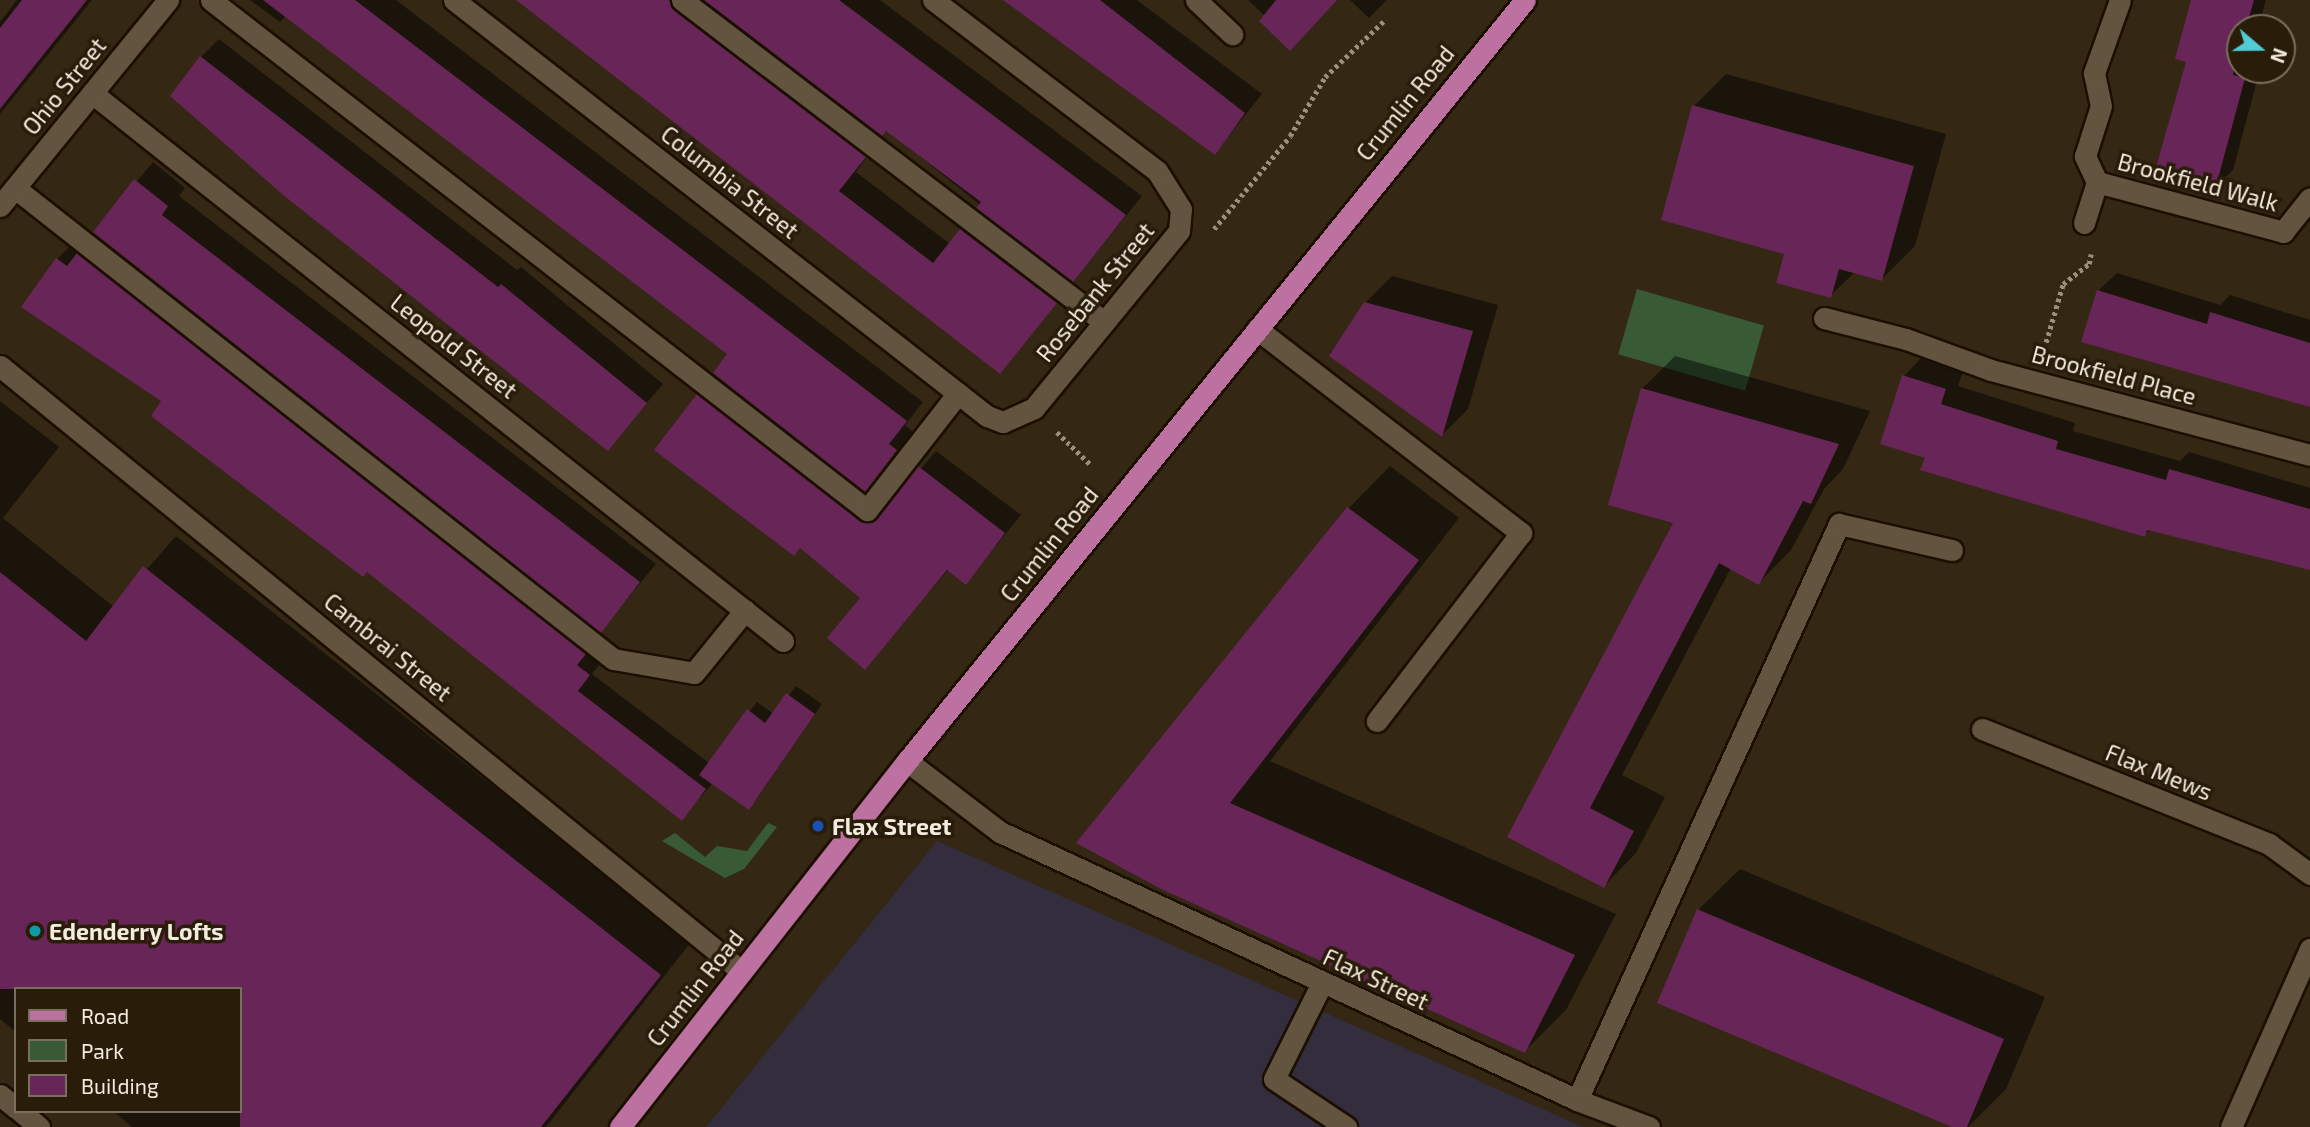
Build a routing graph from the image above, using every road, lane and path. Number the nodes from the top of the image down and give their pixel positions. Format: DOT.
graph roads {
  1 [pos="168,0"];
  2 [pos="211,0"];
  3 [pos="454,0"];
  4 [pos="682,0"];
  5 [pos="933,0"];
  6 [pos="1196,0"];
  7 [pos="1525,0"];
  8 [pos="2120,0"];
  9 [pos="1232,34"];
  10 [pos="92,93"];
  11 [pos="2097,182"];
  12 [pos="15,188"];
  13 [pos="2310,198"];
  14 [pos="0,206"];
  15 [pos="2084,223"];
  16 [pos="1824,318"];
  17 [pos="1104,322"];
  18 [pos="1257,329"];
  19 [pos="0,366"];
  20 [pos="2034,381"];
  21 [pos="966,400"];
  22 [pos="1048,425"];
  23 [pos="2310,454"];
  24 [pos="1091,465"];
  25 [pos="1952,550"];
  26 [pos="745,610"];
  27 [pos="783,641"];
  28 [pos="1377,721"];
  29 [pos="1982,729"];
  30 [pos="907,761"];
  31 [pos="2310,874"];
  32 [pos="2310,949"];
  33 [pos="741,971"];
  34 [pos="1322,982"];
  35 [pos="0,1095"];
  36 [pos="1577,1100"];
  37 [pos="14,1107"];
  38 [pos="22,1113"];
  39 [pos="39,1127"];
  40 [pos="620,1127"];
  41 [pos="1346,1127"];
  42 [pos="1649,1127"];
  43 [pos="2231,1127"];
  1 -- 10 [label="street, Ohio Street"];
  2 -- 21 [label="street"];
  3 -- 21 [label="street, Columbia Street"];
  4 -- 17 [label="street"];
  5 -- 17 [label="street, Rosebank Street"];
  6 -- 9 [label="street"];
  7 -- 18 [label="main road, Crumlin Road"];
  8 -- 11 [label="street, Brookfield Walk"];
  10 -- 12 [label="street, Ohio Street"];
  10 -- 26 [label="street, Leopold Street"];
  11 -- 13 [label="street, Brookfield Walk"];
  11 -- 15 [label="street, Brookfield Walk"];
  12 -- 14 [label="street, Ohio Street"];
  12 -- 26 [label="street"];
  15 -- 20 [label="path"];
  16 -- 20 [label="street, Brookfield Place"];
  17 -- 21 [label="street, Rosebank Street"];
  18 -- 28 [label="street"];
  18 -- 30 [label="main road, Crumlin Road"];
  19 -- 33 [label="street, Cambrai Street"];
  20 -- 23 [label="street, Brookfield Place"];
  22 -- 24 [label="path"];
  25 -- 36 [label="street"];
  26 -- 27 [label="street, Leopold Street"];
  29 -- 31 [label="street, Flax Mews"];
  30 -- 33 [label="main road, Crumlin Road"];
  30 -- 34 [label="street, Flax Street"];
  32 -- 43 [label="street"];
  33 -- 40 [label="main road, Crumlin Road"];
  34 -- 36 [label="street, Flax Street"];
  34 -- 41 [label="street"];
  35 -- 37 [label="street"];
  36 -- 42 [label="street, Flax Street"];
  38 -- 39 [label="street"];
}
